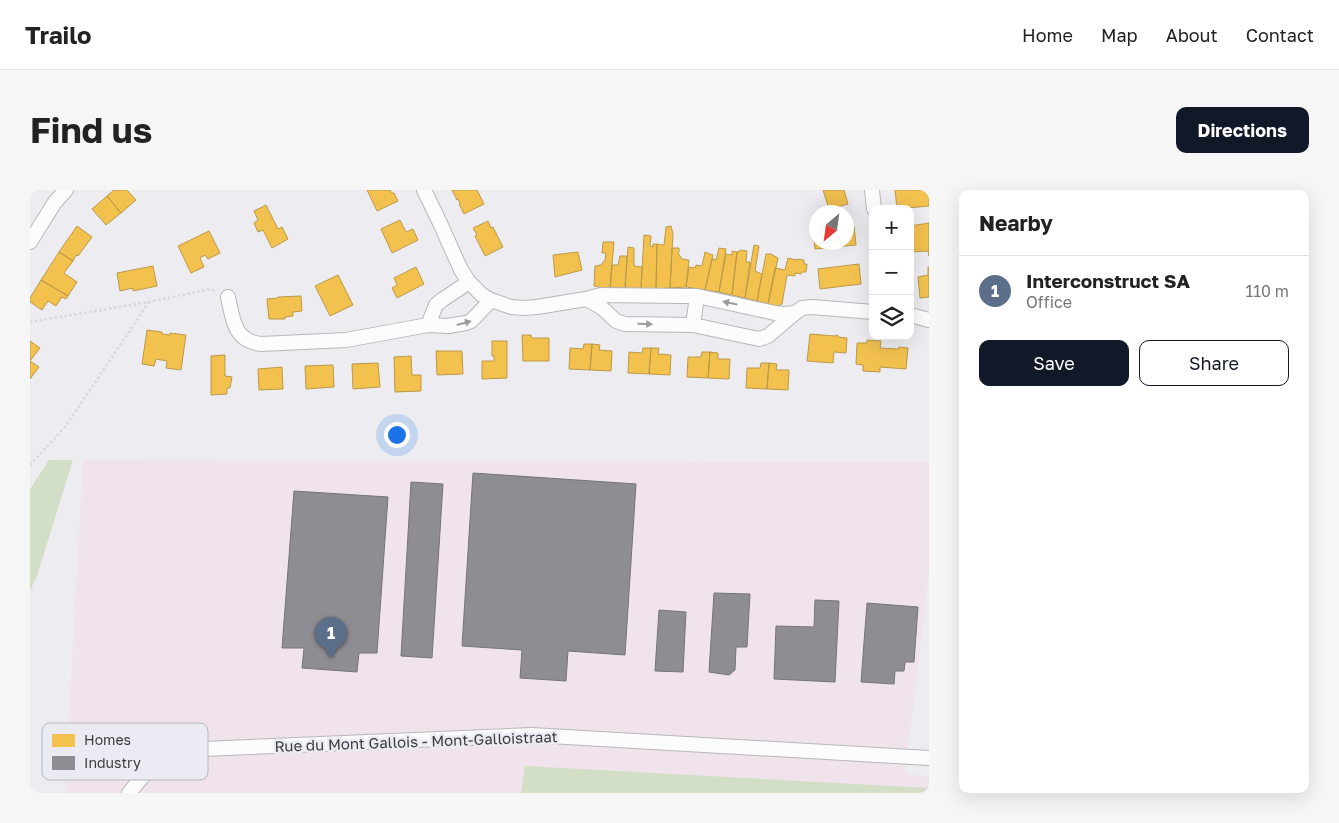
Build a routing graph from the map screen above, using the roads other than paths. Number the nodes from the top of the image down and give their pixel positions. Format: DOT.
graph roads {
  1 [pos="66,190"];
  2 [pos="424,190"];
  3 [pos="872,190"];
  4 [pos="874,205"];
  5 [pos="30,242"];
  6 [pos="469,282"];
  7 [pos="626,295"];
  8 [pos="697,296"];
  9 [pos="228,297"];
  10 [pos="586,299"];
  11 [pos="490,300"];
  12 [pos="764,310"];
  13 [pos="869,312"];
  14 [pos="795,313"];
  15 [pos="914,316"];
  16 [pos="929,320"];
  17 [pos="621,323"];
  18 [pos="693,325"];
  19 [pos="428,326"];
  20 [pos="768,336"];
  21 [pos="208,748"];
  22 [pos="929,758"];
  23 [pos="140,780"];
  24 [pos="129,793"];
  1 -- 5 [label="street"];
  2 -- 6 [label="street"];
  3 -- 4 [label="street"];
  6 -- 11 [label="street"];
  6 -- 19 [label="street"];
  7 -- 8 [label="street"];
  7 -- 10 [label="street"];
  7 -- 17 [label="street"];
  12 -- 8 [label="street, one-way"];
  8 -- 18 [label="street"];
  9 -- 19 [label="street"];
  10 -- 11 [label="street"];
  10 -- 17 [label="street"];
  19 -- 11 [label="street, one-way"];
  12 -- 14 [label="street"];
  12 -- 20 [label="street"];
  13 -- 14 [label="street"];
  14 -- 20 [label="street"];
  15 -- 16 [label="street"];
  17 -- 18 [label="street, one-way"];
  18 -- 20 [label="street"];
  21 -- 22 [label="street, Rue du Mont Gallois - Mont-Galloistraat"];
  23 -- 24 [label="street, Rue du Mont Gallois - Mont-Galloistraat"];
}
